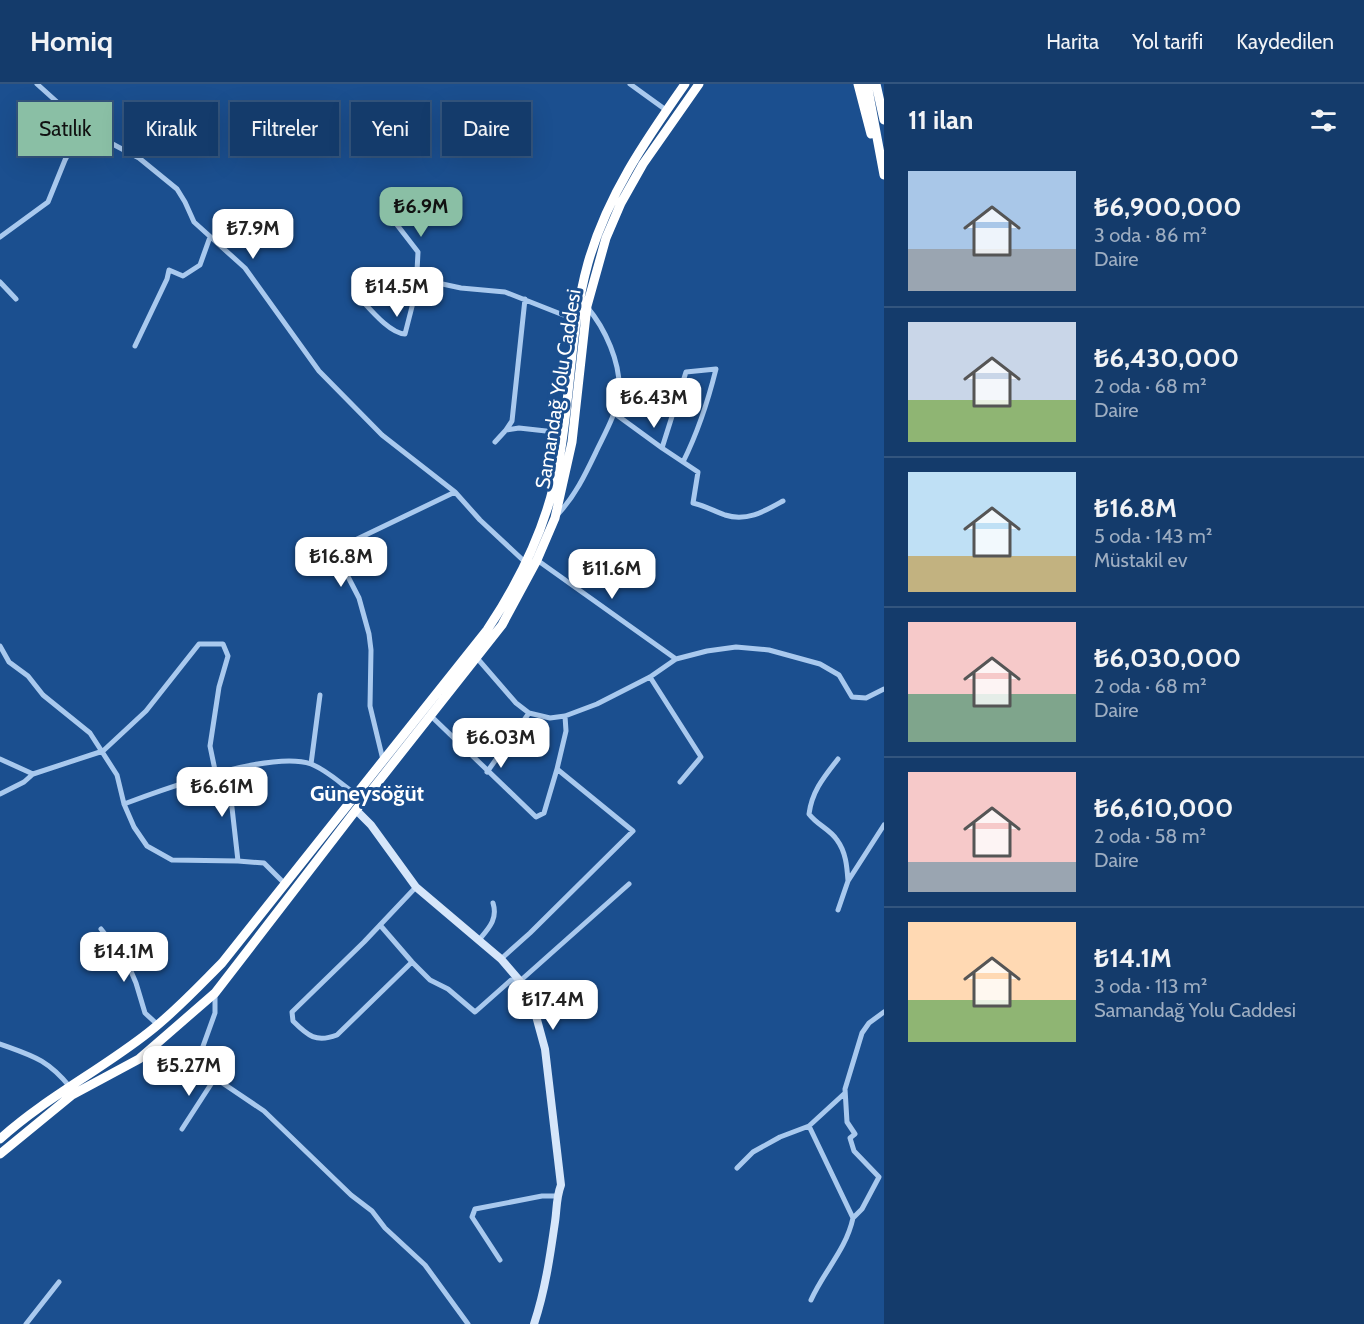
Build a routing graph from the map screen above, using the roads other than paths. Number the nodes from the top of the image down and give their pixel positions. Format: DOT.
graph roads {
  1 [pos="37,84"];
  2 [pos="630,84"];
  3 [pos="684,84"];
  4 [pos="699,84"];
  5 [pos="858,84"];
  6 [pos="867,84"];
  7 [pos="876,84"];
  8 [pos="58,102"];
  9 [pos="666,110"];
  10 [pos="884,120"];
  11 [pos="112,144"];
  12 [pos="66,156"];
  13 [pos="881,162"];
  14 [pos="884,176"];
  15 [pos="391,218"];
  16 [pos="0,237"];
  17 [pos="210,237"];
  18 [pos="417,270"];
  19 [pos="0,282"];
  20 [pos="355,293"];
  21 [pos="16,298"];
  22 [pos="525,299"];
  23 [pos="587,306"];
  24 [pos="576,320"];
  25 [pos="135,346"];
  26 [pos="614,413"];
  27 [pos="506,430"];
  28 [pos="564,433"];
  29 [pos="495,442"];
  30 [pos="662,448"];
  31 [pos="683,462"];
  32 [pos="455,492"];
  33 [pos="783,501"];
  34 [pos="555,518"];
  35 [pos="537,560"];
  36 [pos="525,562"];
  37 [pos="0,646"];
  38 [pos="477,658"];
  39 [pos="676,659"];
  40 [pos="650,677"];
  41 [pos="884,689"];
  42 [pos="320,695"];
  43 [pos="529,713"];
  44 [pos="431,716"];
  45 [pos="565,716"];
  46 [pos="103,751"];
  47 [pos="0,759"];
  48 [pos="838,759"];
  49 [pos="383,760"];
  50 [pos="311,764"];
  51 [pos="557,769"];
  52 [pos="228,772"];
  53 [pos="487,772"];
  54 [pos="33,774"];
  55 [pos="216,775"];
  56 [pos="680,782"];
  57 [pos="0,794"];
  58 [pos="357,795"];
  59 [pos="124,804"];
  60 [pos="356,810"];
  61 [pos="884,825"];
  62 [pos="238,861"];
  63 [pos="848,881"];
  64 [pos="629,884"];
  65 [pos="286,885"];
  66 [pos="416,887"];
  67 [pos="493,903"];
  68 [pos="838,910"];
  69 [pos="380,926"];
  70 [pos="101,929"];
  71 [pos="479,940"];
  72 [pos="501,959"];
  73 [pos="412,963"];
  74 [pos="520,981"];
  75 [pos="215,993"];
  76 [pos="884,1012"];
  77 [pos="158,1025"];
  78 [pos="0,1044"];
  79 [pos="215,1078"];
  80 [pos="70,1088"];
  81 [pos="845,1093"];
  82 [pos="809,1126"];
  83 [pos="182,1129"];
  84 [pos="0,1139"];
  85 [pos="0,1154"];
  86 [pos="737,1168"];
  87 [pos="556,1196"];
  88 [pos="853,1218"];
  89 [pos="500,1260"];
  90 [pos="59,1282"];
  91 [pos="811,1300"];
  92 [pos="26,1324"];
  93 [pos="468,1324"];
  94 [pos="534,1324"];
  1 -- 8 [label="street"];
  2 -- 9 [label="street"];
  3 -- 9 [label="highway, Samandağ Yolu Caddesi"];
  4 -- 23 [label="highway, Samandağ Yolu Caddesi"];
  5 -- 13 [label="highway"];
  6 -- 13 [label="highway"];
  7 -- 10 [label="highway"];
  9 -- 24 [label="highway, Samandağ Yolu Caddesi"];
  11 -- 17 [label="street"];
  12 -- 16 [label="street"];
  13 -- 14 [label="highway"];
  15 -- 18 [label="street"];
  17 -- 25 [label="street"];
  17 -- 32 [label="street"];
  18 -- 20 [label="street"];
  18 -- 22 [label="street"];
  19 -- 21 [label="street"];
  22 -- 24 [label="street"];
  22 -- 27 [label="street"];
  23 -- 26 [label="street"];
  23 -- 34 [label="highway, Samandağ Yolu Caddesi"];
  24 -- 28 [label="highway, Samandağ Yolu Caddesi"];
  26 -- 30 [label="street"];
  26 -- 34 [label="street"];
  27 -- 28 [label="street"];
  27 -- 29 [label="street"];
  28 -- 36 [label="highway, Samandağ Yolu Caddesi"];
  30 -- 31 [label="street"];
  30 -- 31 [label="street"];
  31 -- 33 [label="street"];
  32 -- 36 [label="street"];
  32 -- 49 [label="street"];
  34 -- 35 [label="highway, Samandağ Yolu Caddesi"];
  35 -- 38 [label="highway, Samandağ Yolu Caddesi"];
  35 -- 39 [label="street"];
  36 -- 49 [label="highway, Samandağ Yolu Caddesi"];
  37 -- 46 [label="street"];
  38 -- 43 [label="street"];
  38 -- 44 [label="highway, Samandağ Yolu Caddesi"];
  39 -- 40 [label="street"];
  39 -- 41 [label="street"];
  40 -- 45 [label="street"];
  40 -- 56 [label="street"];
  42 -- 50 [label="street"];
  43 -- 45 [label="street"];
  43 -- 53 [label="street"];
  44 -- 53 [label="street"];
  44 -- 60 [label="highway, Samandağ Yolu Caddesi"];
  45 -- 51 [label="street"];
  46 -- 54 [label="street"];
  46 -- 55 [label="street"];
  46 -- 59 [label="street"];
  47 -- 54 [label="street"];
  48 -- 63 [label="street"];
  49 -- 58 [label="highway, Samandağ Yolu Caddesi"];
  50 -- 52 [label="street"];
  50 -- 58 [label="street"];
  51 -- 53 [label="street"];
  51 -- 72 [label="street"];
  52 -- 55 [label="street"];
  52 -- 62 [label="street"];
  54 -- 57 [label="street"];
  55 -- 59 [label="street"];
  58 -- 65 [label="highway, Samandağ Yolu Caddesi"];
  59 -- 62 [label="street"];
  60 -- 66 [label="street"];
  60 -- 75 [label="highway, Samandağ Yolu Caddesi"];
  61 -- 63 [label="street"];
  62 -- 65 [label="street"];
  63 -- 68 [label="street"];
  64 -- 74 [label="street"];
  65 -- 77 [label="highway, Samandağ Yolu Caddesi"];
  66 -- 69 [label="street"];
  66 -- 71 [label="street"];
  67 -- 71 [label="street"];
  69 -- 73 [label="street"];
  69 -- 73 [label="street"];
  70 -- 77 [label="street"];
  71 -- 72 [label="street"];
  72 -- 74 [label="street"];
  73 -- 74 [label="street"];
  74 -- 87 [label="street"];
  75 -- 79 [label="street"];
  75 -- 85 [label="highway, Samandağ Yolu Caddesi"];
  76 -- 81 [label="street"];
  77 -- 80 [label="highway, Samandağ Yolu Caddesi"];
  78 -- 80 [label="street"];
  79 -- 83 [label="street"];
  79 -- 93 [label="street"];
  80 -- 84 [label="highway, Samandağ Yolu Caddesi"];
  81 -- 82 [label="street"];
  81 -- 88 [label="street"];
  82 -- 86 [label="street"];
  82 -- 88 [label="street"];
  87 -- 89 [label="street"];
  87 -- 94 [label="street"];
  88 -- 91 [label="street"];
  90 -- 92 [label="street"];
}
